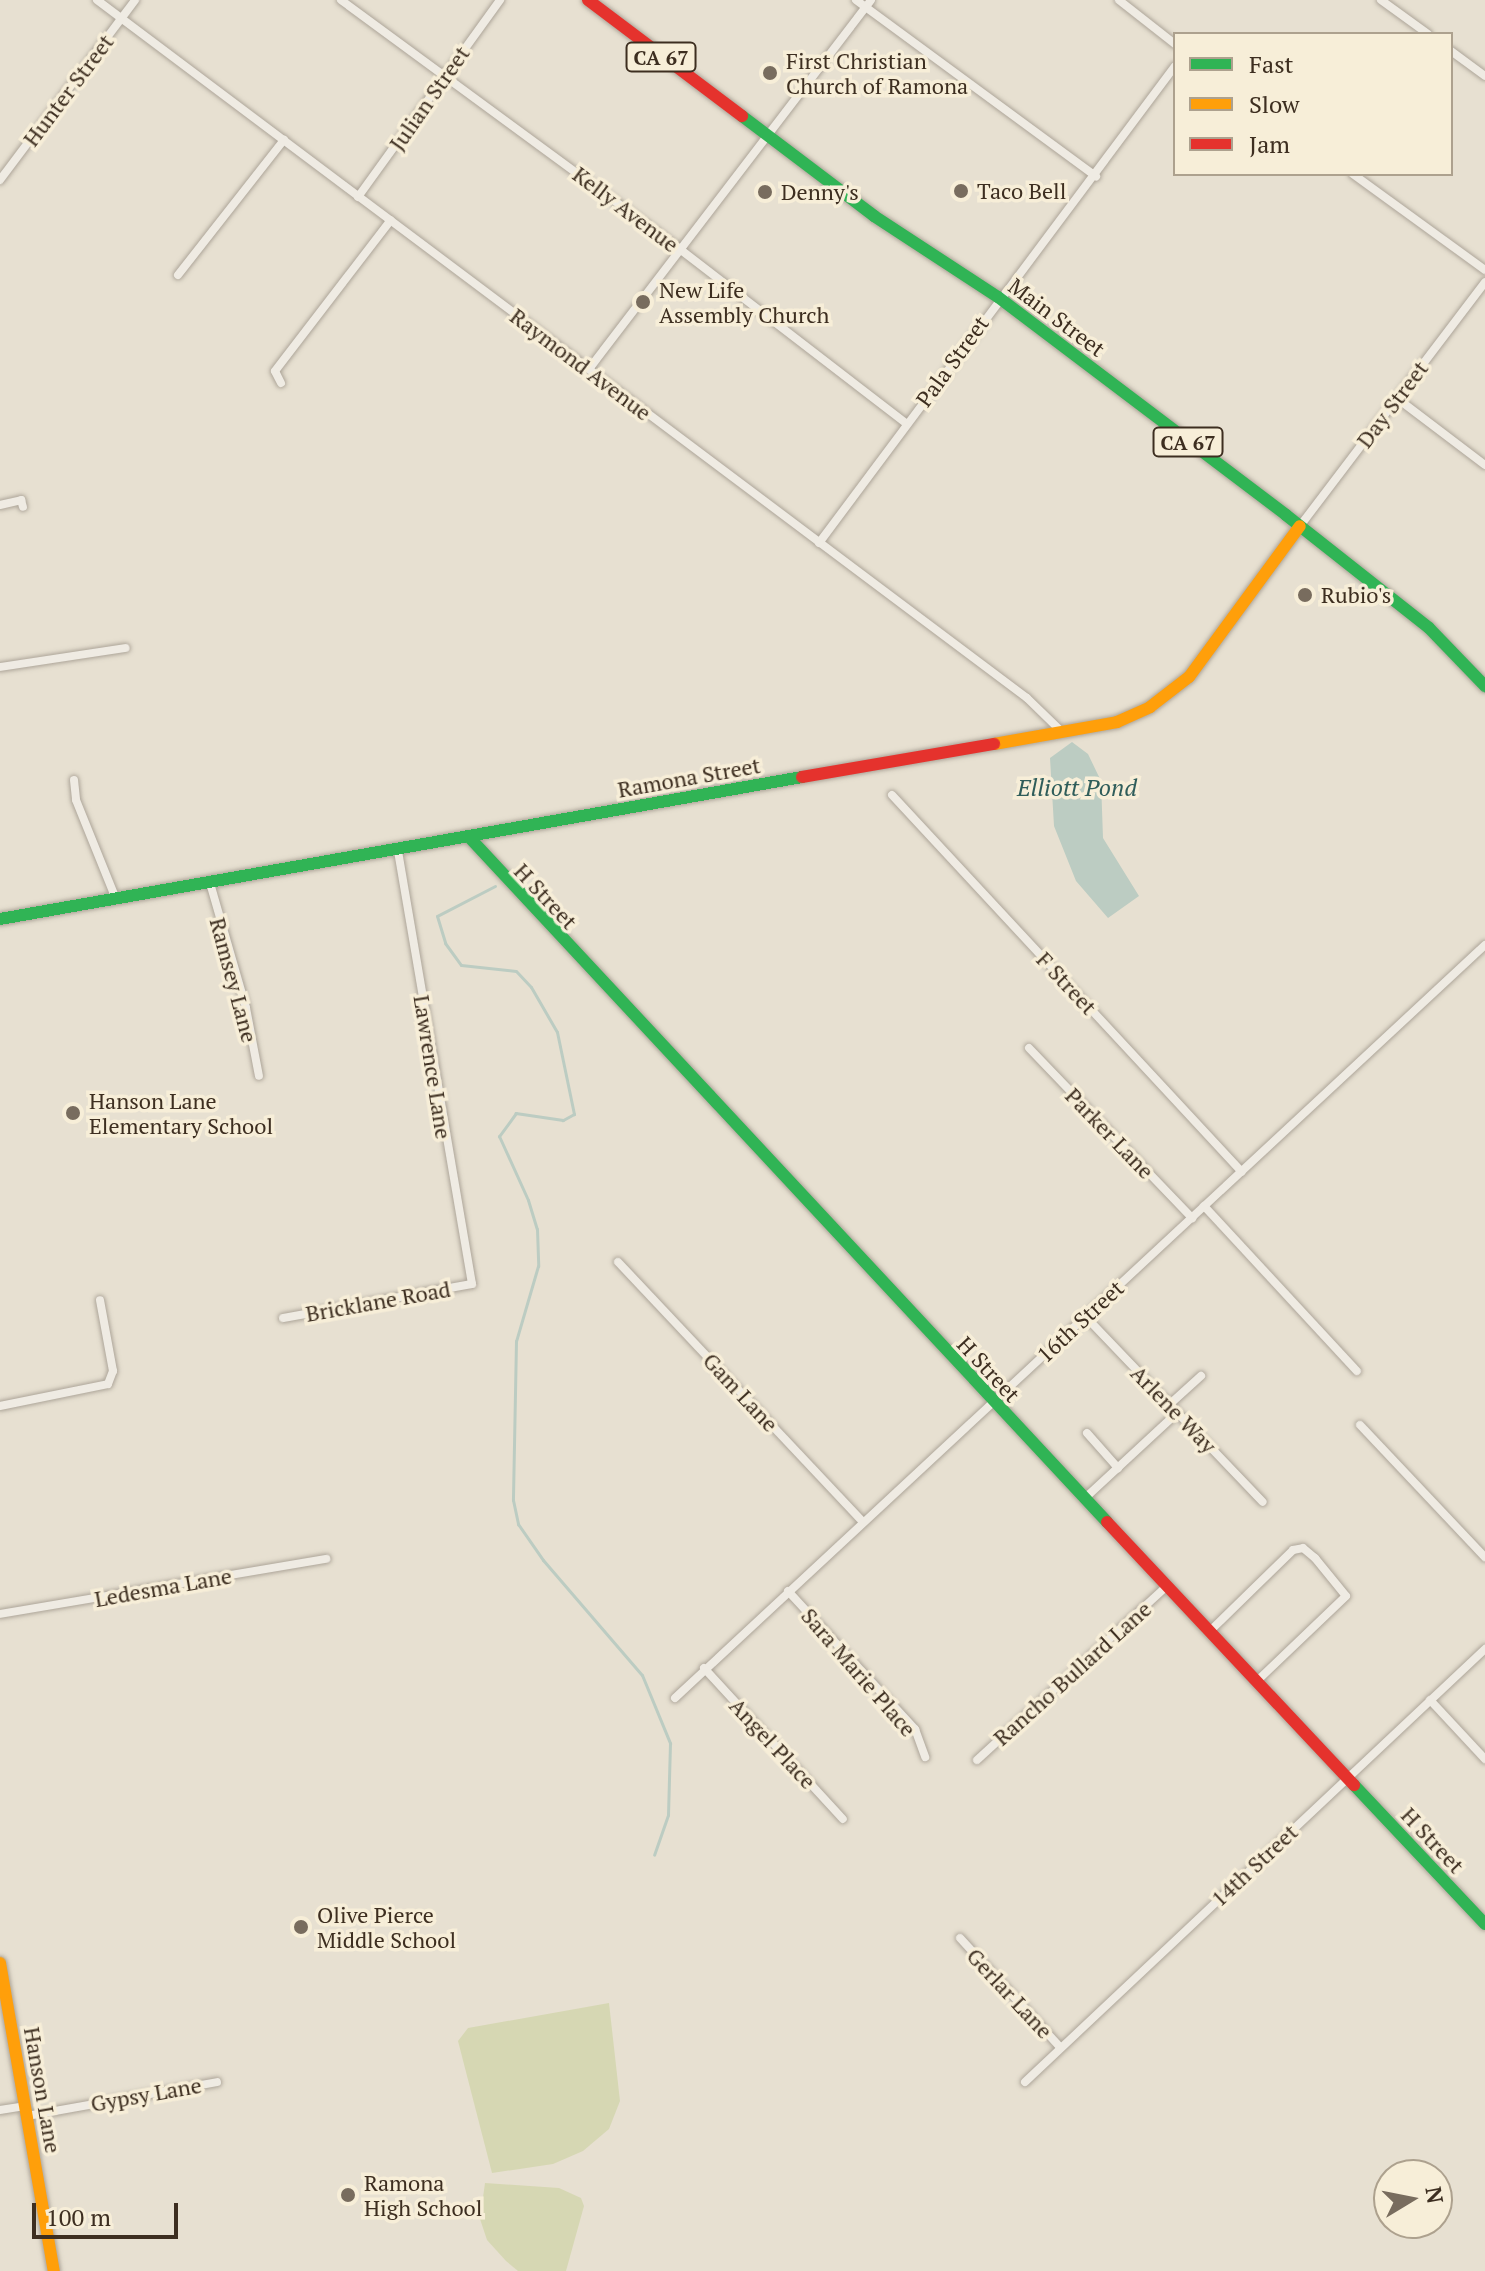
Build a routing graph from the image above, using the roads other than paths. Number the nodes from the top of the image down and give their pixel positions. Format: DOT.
graph roads {
  1 [pos="97,0"];
  2 [pos="135,0"];
  3 [pos="341,0"];
  4 [pos="500,0"];
  5 [pos="588,0"];
  6 [pos="856,0"];
  7 [pos="1119,0"];
  8 [pos="1381,0"];
  9 [pos="869,4"];
  10 [pos="122,18"];
  11 [pos="1425,32"];
  12 [pos="1173,42"];
  13 [pos="1453,52"];
  14 [pos="1173,69"];
  15 [pos="445,75"];
  16 [pos="1485,76"];
  17 [pos="768,138"];
  18 [pos="284,140"];
  19 [pos="1096,176"];
  20 [pos="1356,176"];
  21 [pos="0,180"];
  22 [pos="358,197"];
  23 [pos="391,220"];
  24 [pos="681,250"];
  25 [pos="1485,270"];
  26 [pos="178,275"];
  27 [pos="1485,282"];
  28 [pos="998,297"];
  29 [pos="589,369"];
  30 [pos="281,383"];
  31 [pos="1398,399"];
  32 [pos="907,424"];
  33 [pos="1485,465"];
  34 [pos="0,505"];
  35 [pos="23,507"];
  36 [pos="1300,526"];
  37 [pos="819,543"];
  38 [pos="126,648"];
  39 [pos="0,667"];
  40 [pos="1485,686"];
  41 [pos="1062,732"];
  42 [pos="74,780"];
  43 [pos="892,795"];
  44 [pos="469,837"];
  45 [pos="398,850"];
  46 [pos="210,883"];
  47 [pos="116,899"];
  48 [pos="0,919"];
  49 [pos="1485,945"];
  50 [pos="1029,1048"];
  51 [pos="259,1076"];
  52 [pos="1242,1172"];
  53 [pos="1204,1206"];
  54 [pos="1192,1218"];
  55 [pos="618,1262"];
  56 [pos="472,1284"];
  57 [pos="100,1300"];
  58 [pos="1085,1316"];
  59 [pos="283,1318"];
  60 [pos="1357,1371"];
  61 [pos="1201,1376"];
  62 [pos="993,1402"];
  63 [pos="1170,1404"];
  64 [pos="0,1406"];
  65 [pos="1177,1413"];
  66 [pos="1360,1425"];
  67 [pos="1087,1433"];
  68 [pos="1118,1468"];
  69 [pos="1084,1499"];
  70 [pos="1263,1502"];
  71 [pos="863,1522"];
  72 [pos="1485,1557"];
  73 [pos="326,1559"];
  74 [pos="1166,1587"];
  75 [pos="788,1591"];
  76 [pos="0,1614"];
  77 [pos="1209,1632"];
  78 [pos="1485,1649"];
  79 [pos="704,1668"];
  80 [pos="1256,1682"];
  81 [pos="675,1698"];
  82 [pos="1430,1700"];
  83 [pos="925,1757"];
  84 [pos="1485,1759"];
  85 [pos="977,1760"];
  86 [pos="1346,1777"];
  87 [pos="843,1819"];
  88 [pos="1485,1924"];
  89 [pos="960,1938"];
  90 [pos="0,1963"];
  91 [pos="1060,2047"];
  92 [pos="217,2082"];
  93 [pos="1025,2082"];
  94 [pos="0,2110"];
  95 [pos="26,2111"];
  96 [pos="54,2271"];
  1 -- 10 [label="street, Raymond Avenue"];
  2 -- 10 [label="street, Hunter Street"];
  3 -- 15 [label="street, Kelly Avenue"];
  4 -- 15 [label="street, Julian Street"];
  5 -- 17 [label="main road, Main Street / CA 67"];
  6 -- 9 [label="street"];
  7 -- 12 [label="street"];
  8 -- 11 [label="street"];
  9 -- 17 [label="street"];
  9 -- 19 [label="street"];
  10 -- 18 [label="street, Raymond Avenue"];
  10 -- 21 [label="street, Hunter Street"];
  13 -- 16 [label="street"];
  14 -- 19 [label="street, Pala Street"];
  15 -- 22 [label="street, Julian Street"];
  15 -- 24 [label="street, Kelly Avenue"];
  17 -- 24 [label="street"];
  17 -- 28 [label="main road, Main Street / CA 67"];
  18 -- 22 [label="street, Raymond Avenue"];
  18 -- 26 [label="street"];
  19 -- 28 [label="street, Pala Street"];
  20 -- 25 [label="street"];
  22 -- 23 [label="street, Raymond Avenue"];
  23 -- 29 [label="street, Raymond Avenue"];
  23 -- 30 [label="street"];
  24 -- 29 [label="street"];
  24 -- 32 [label="street, Kelly Avenue"];
  27 -- 31 [label="street, Day Street"];
  28 -- 32 [label="street, Pala Street"];
  28 -- 36 [label="main road, Main Street / CA 67"];
  29 -- 37 [label="street, Raymond Avenue"];
  31 -- 33 [label="street"];
  31 -- 36 [label="street, Day Street"];
  32 -- 37 [label="street, Pala Street"];
  34 -- 35 [label="street"];
  36 -- 40 [label="main road, Main Street / CA 67"];
  36 -- 41 [label="main road, Ramona Street"];
  37 -- 41 [label="street, Raymond Avenue"];
  38 -- 39 [label="street"];
  41 -- 44 [label="main road, Ramona Street"];
  42 -- 47 [label="street"];
  43 -- 52 [label="street, F Street"];
  44 -- 45 [label="main road, Ramona Street"];
  44 -- 62 [label="main road, H Street"];
  45 -- 46 [label="main road, Ramona Street"];
  45 -- 56 [label="street, Lawrence Lane"];
  46 -- 47 [label="main road, Ramona Street"];
  46 -- 51 [label="street, Ramsey Lane"];
  47 -- 48 [label="main road, Ramona Street"];
  49 -- 52 [label="street, 16th Street"];
  50 -- 54 [label="street, Parker Lane"];
  52 -- 53 [label="street, 16th Street"];
  53 -- 54 [label="street, 16th Street"];
  53 -- 60 [label="street"];
  54 -- 58 [label="street, 16th Street"];
  55 -- 71 [label="street, Gam Lane"];
  56 -- 59 [label="street, Bricklane Road"];
  57 -- 64 [label="street"];
  58 -- 62 [label="street, 16th Street"];
  58 -- 63 [label="street, Arlene Way"];
  61 -- 63 [label="street"];
  62 -- 69 [label="main road, H Street"];
  62 -- 71 [label="street, 16th Street"];
  63 -- 65 [label="street, Arlene Way"];
  65 -- 68 [label="street"];
  65 -- 70 [label="street, Arlene Way"];
  66 -- 72 [label="street"];
  67 -- 68 [label="street"];
  68 -- 69 [label="street"];
  69 -- 74 [label="main road, H Street"];
  71 -- 75 [label="street, 16th Street"];
  73 -- 76 [label="street, Ledesma Lane"];
  74 -- 77 [label="main road, H Street"];
  74 -- 85 [label="street, Rancho Bullard Lane"];
  75 -- 79 [label="street, 16th Street"];
  75 -- 83 [label="street, Sara Marie Place"];
  77 -- 80 [label="main road, H Street"];
  77 -- 80 [label="street"];
  78 -- 82 [label="street, 14th Street"];
  79 -- 81 [label="street, 16th Street"];
  79 -- 87 [label="street, Angel Place"];
  80 -- 86 [label="main road, H Street"];
  82 -- 84 [label="street"];
  82 -- 86 [label="street, 14th Street"];
  86 -- 88 [label="main road, H Street"];
  86 -- 91 [label="street, 14th Street"];
  89 -- 91 [label="street, Gerlar Lane"];
  90 -- 95 [label="main road, Hanson Lane"];
  91 -- 93 [label="street, 14th Street"];
  92 -- 95 [label="street, Gypsy Lane"];
  94 -- 95 [label="street, Gypsy Lane"];
  95 -- 96 [label="main road, Hanson Lane"];
}
